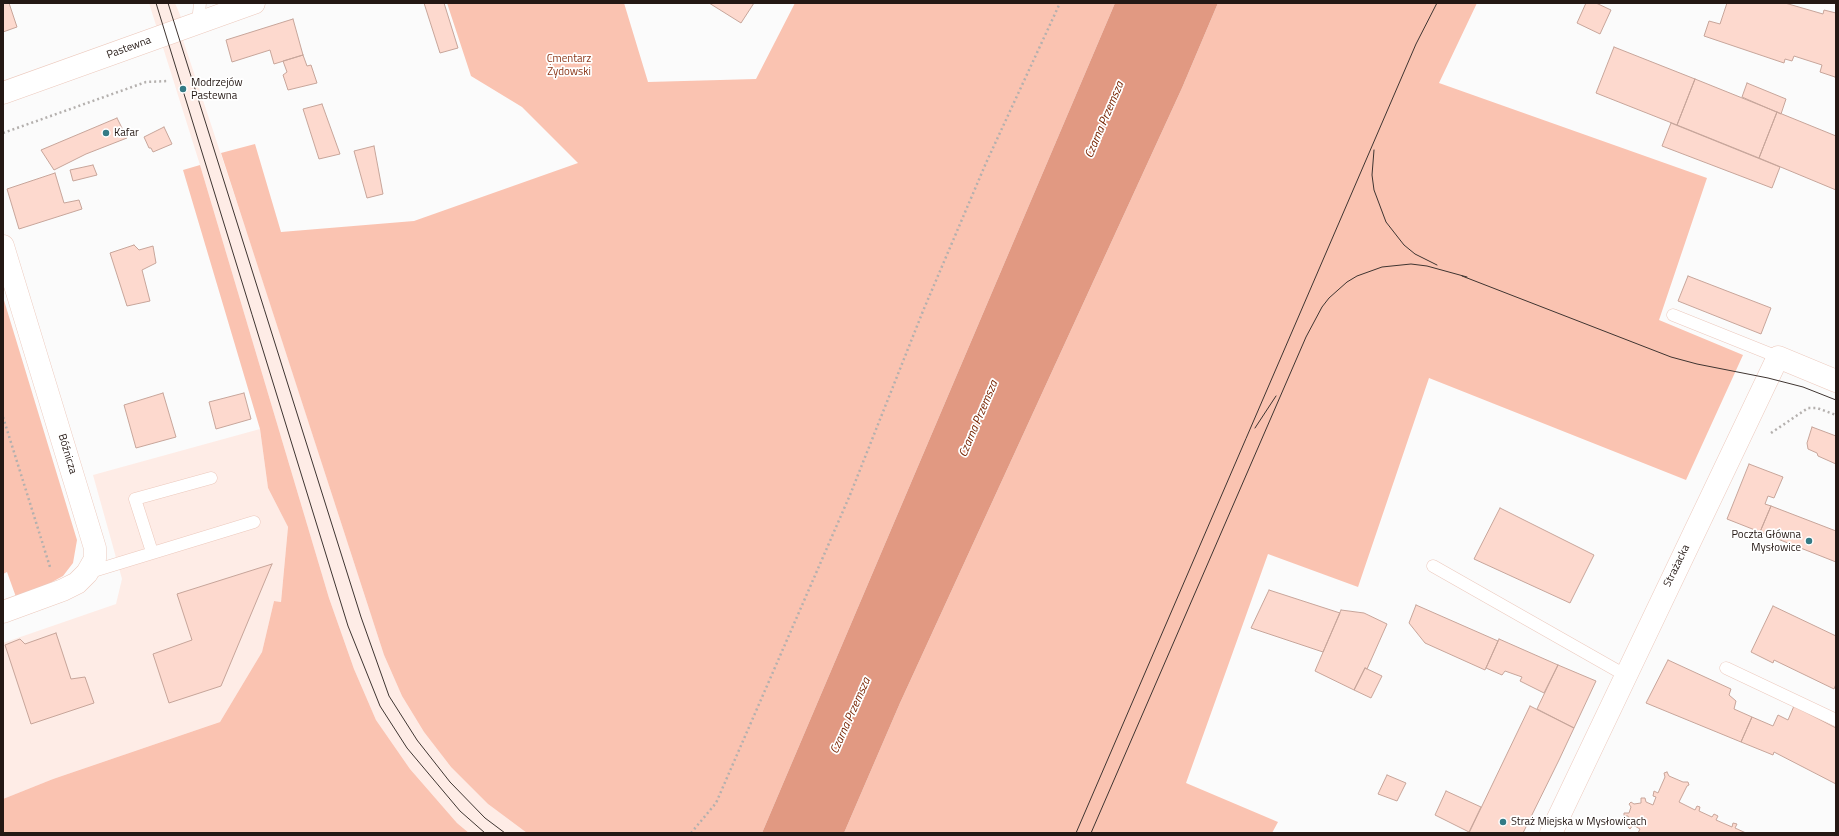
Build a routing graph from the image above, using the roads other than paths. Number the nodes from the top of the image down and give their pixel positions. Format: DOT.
graph roads {
  1 [pos="254,3"];
  2 [pos="199,13"];
  3 [pos="3,93"];
  4 [pos="3,246"];
  5 [pos="1673,314"];
  6 [pos="1778,357"];
  7 [pos="1836,381"];
  8 [pos="211,478"];
  9 [pos="254,522"];
  10 [pos="152,552"];
  11 [pos="1433,566"];
  12 [pos="87,573"];
  13 [pos="3,612"];
  14 [pos="1726,668"];
  15 [pos="1626,675"];
  16 [pos="1836,720"];
  17 [pos="1551,833"];
  1 -- 2 [label="street, Pastewna"];
  2 -- 3 [label="street, Pastewna"];
  4 -- 12 [label="street, Bóźnicza"];
  5 -- 6 [label="lane"];
  6 -- 7 [label="street"];
  6 -- 15 [label="street, Strażacka"];
  8 -- 10 [label="lane"];
  9 -- 10 [label="lane"];
  10 -- 12 [label="lane"];
  11 -- 15 [label="lane"];
  12 -- 13 [label="street, Bóźnicza"];
  14 -- 16 [label="lane"];
  15 -- 17 [label="street, Strażacka"];
}
